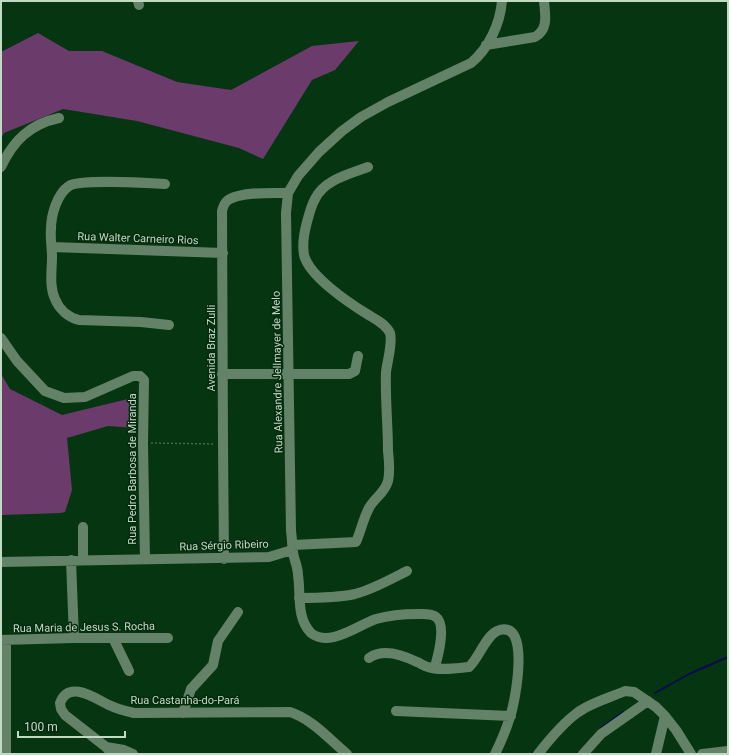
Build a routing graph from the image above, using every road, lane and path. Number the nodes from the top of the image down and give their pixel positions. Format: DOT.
graph roads {
  1 [pos="502,1"];
  2 [pos="544,1"];
  3 [pos="486,45"];
  4 [pos="59,118"];
  5 [pos="1,167"];
  6 [pos="368,167"];
  7 [pos="165,184"];
  8 [pos="288,193"];
  9 [pos="52,247"];
  10 [pos="223,253"];
  11 [pos="169,325"];
  12 [pos="1,338"];
  13 [pos="358,356"];
  14 [pos="222,374"];
  15 [pos="290,374"];
  16 [pos="143,443"];
  17 [pos="223,444"];
  18 [pos="83,527"];
  19 [pos="293,548"];
  20 [pos="145,559"];
  21 [pos="224,559"];
  22 [pos="71,560"];
  23 [pos="83,560"];
  24 [pos="1,562"];
  25 [pos="407,571"];
  26 [pos="299,598"];
  27 [pos="238,612"];
  28 [pos="74,638"];
  29 [pos="112,638"];
  30 [pos="168,638"];
  31 [pos="4,640"];
  32 [pos="369,658"];
  33 [pos="437,668"];
  34 [pos="129,671"];
  35 [pos="648,701"];
  36 [pos="396,711"];
  37 [pos="183,713"];
  38 [pos="511,716"];
  39 [pos="665,716"];
  40 [pos="109,750"];
  41 [pos="728,751"];
  42 [pos="6,754"];
  43 [pos="133,754"];
  44 [pos="347,754"];
  45 [pos="495,754"];
  46 [pos="538,754"];
  47 [pos="583,754"];
  48 [pos="656,754"];
  49 [pos="691,754"];
  50 [pos="702,754"];
  1 -- 3 [label="street"];
  2 -- 3 [label="street"];
  3 -- 8 [label="street"];
  4 -- 5 [label="street"];
  6 -- 19 [label="street, Rua Sérgio Ribeiro"];
  7 -- 9 [label="street"];
  8 -- 10 [label="street, Avenida Braz Zulli"];
  8 -- 15 [label="street, Rua Alexandre Jellmayer de Melo"];
  9 -- 10 [label="street, Rua Walter Carneiro Rios"];
  9 -- 11 [label="street"];
  10 -- 14 [label="street, Avenida Braz Zulli"];
  12 -- 16 [label="street, Rua Pedro Barbosa de Miranda"];
  13 -- 15 [label="street"];
  14 -- 15 [label="street"];
  14 -- 17 [label="street, Avenida Braz Zulli"];
  15 -- 19 [label="street, Rua Alexandre Jellmayer de Melo"];
  16 -- 17 [label="path"];
  16 -- 20 [label="street, Rua Pedro Barbosa de Miranda"];
  17 -- 21 [label="street, Avenida Braz Zulli"];
  18 -- 23 [label="street"];
  19 -- 21 [label="street, Rua Sérgio Ribeiro"];
  19 -- 26 [label="street"];
  20 -- 21 [label="street, Rua Sérgio Ribeiro"];
  20 -- 23 [label="street, Rua Sérgio Ribeiro"];
  22 -- 23 [label="street, Rua Sérgio Ribeiro"];
  22 -- 24 [label="street, Rua Sérgio Ribeiro"];
  22 -- 28 [label="street"];
  25 -- 26 [label="street"];
  26 -- 33 [label="street"];
  27 -- 37 [label="street"];
  28 -- 29 [label="street, Rua Maria de Jesus S. Rocha"];
  28 -- 31 [label="street, Rua Maria de Jesus S. Rocha"];
  29 -- 30 [label="street, Rua Maria de Jesus S. Rocha"];
  29 -- 34 [label="street"];
  31 -- 42 [label="street"];
  32 -- 33 [label="street"];
  33 -- 38 [label="street"];
  35 -- 39 [label="street"];
  35 -- 46 [label="street"];
  35 -- 47 [label="street"];
  36 -- 38 [label="street"];
  37 -- 40 [label="street, Rua Castanha-do-Pará"];
  37 -- 44 [label="street, Rua Castanha-do-Pará"];
  38 -- 45 [label="street"];
  39 -- 48 [label="street"];
  39 -- 49 [label="street"];
  40 -- 43 [label="street"];
  41 -- 50 [label="street"];
}
